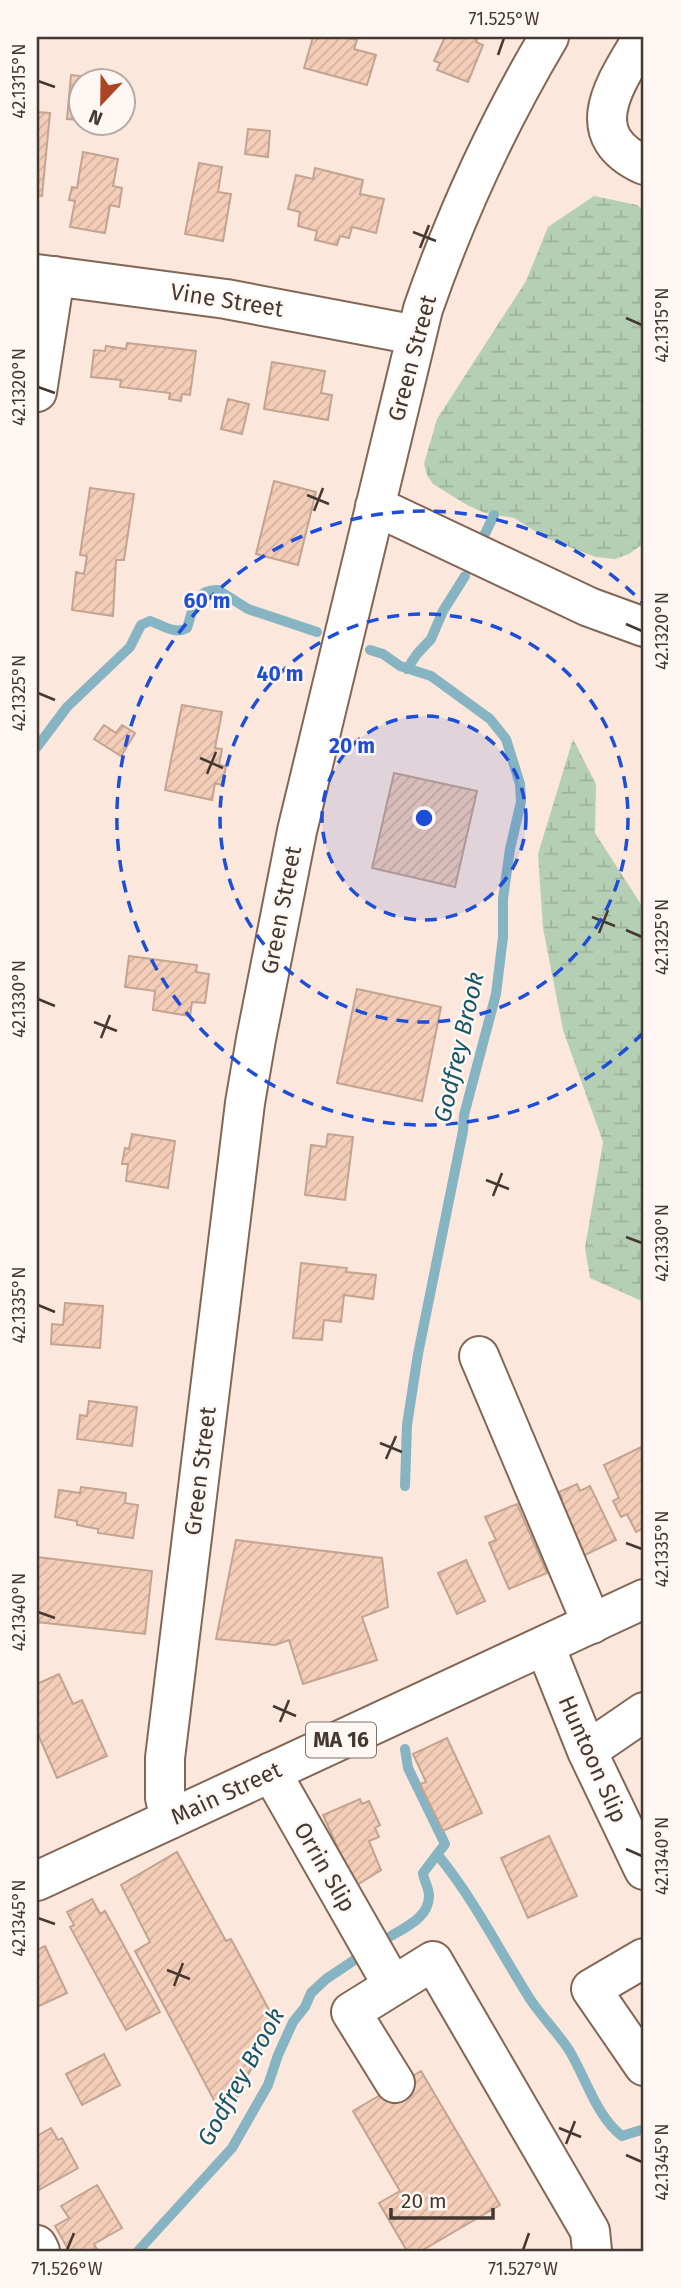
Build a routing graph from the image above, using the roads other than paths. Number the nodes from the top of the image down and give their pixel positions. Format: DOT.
graph roads {
  1 [pos="549,37"];
  2 [pos="643,37"];
  3 [pos="644,165"];
  4 [pos="46,275"];
  5 [pos="416,335"];
  6 [pos="37,392"];
  7 [pos="375,506"];
  8 [pos="644,627"];
  9 [pos="479,1356"];
  10 [pos="644,1600"];
  11 [pos="592,1624"];
  12 [pos="545,1646"];
  13 [pos="644,1712"];
  14 [pos="587,1751"];
  15 [pos="271,1772"];
  16 [pos="170,1819"];
  17 [pos="644,1870"];
  18 [pos="37,1881"];
  19 [pos="644,1958"];
  20 [pos="387,1974"];
  21 [pos="644,2066"];
  22 [pos="395,2082"];
  23 [pos="37,2245"];
  24 [pos="40,2251"];
  25 [pos="592,2251"];
  1 -- 5 [label="street, Green Street"];
  2 -- 3 [label="street"];
  4 -- 5 [label="street, Vine Street"];
  4 -- 6 [label="street"];
  5 -- 7 [label="street, Green Street"];
  7 -- 8 [label="street"];
  7 -- 16 [label="street, Green Street"];
  9 -- 11 [label="street"];
  10 -- 11 [label="street, Main Street / MA 16"];
  11 -- 12 [label="street, Main Street / MA 16"];
  12 -- 14 [label="street, Huntoon Slip"];
  12 -- 15 [label="street, Main Street / MA 16"];
  13 -- 14 [label="street"];
  14 -- 17 [label="street, Huntoon Slip"];
  15 -- 16 [label="street, Main Street / MA 16"];
  15 -- 20 [label="street, Orrin Slip"];
  16 -- 18 [label="street, Main Street / MA 16"];
  19 -- 21 [label="street"];
  20 -- 22 [label="street"];
  20 -- 25 [label="street"];
  23 -- 24 [label="street"];
}
